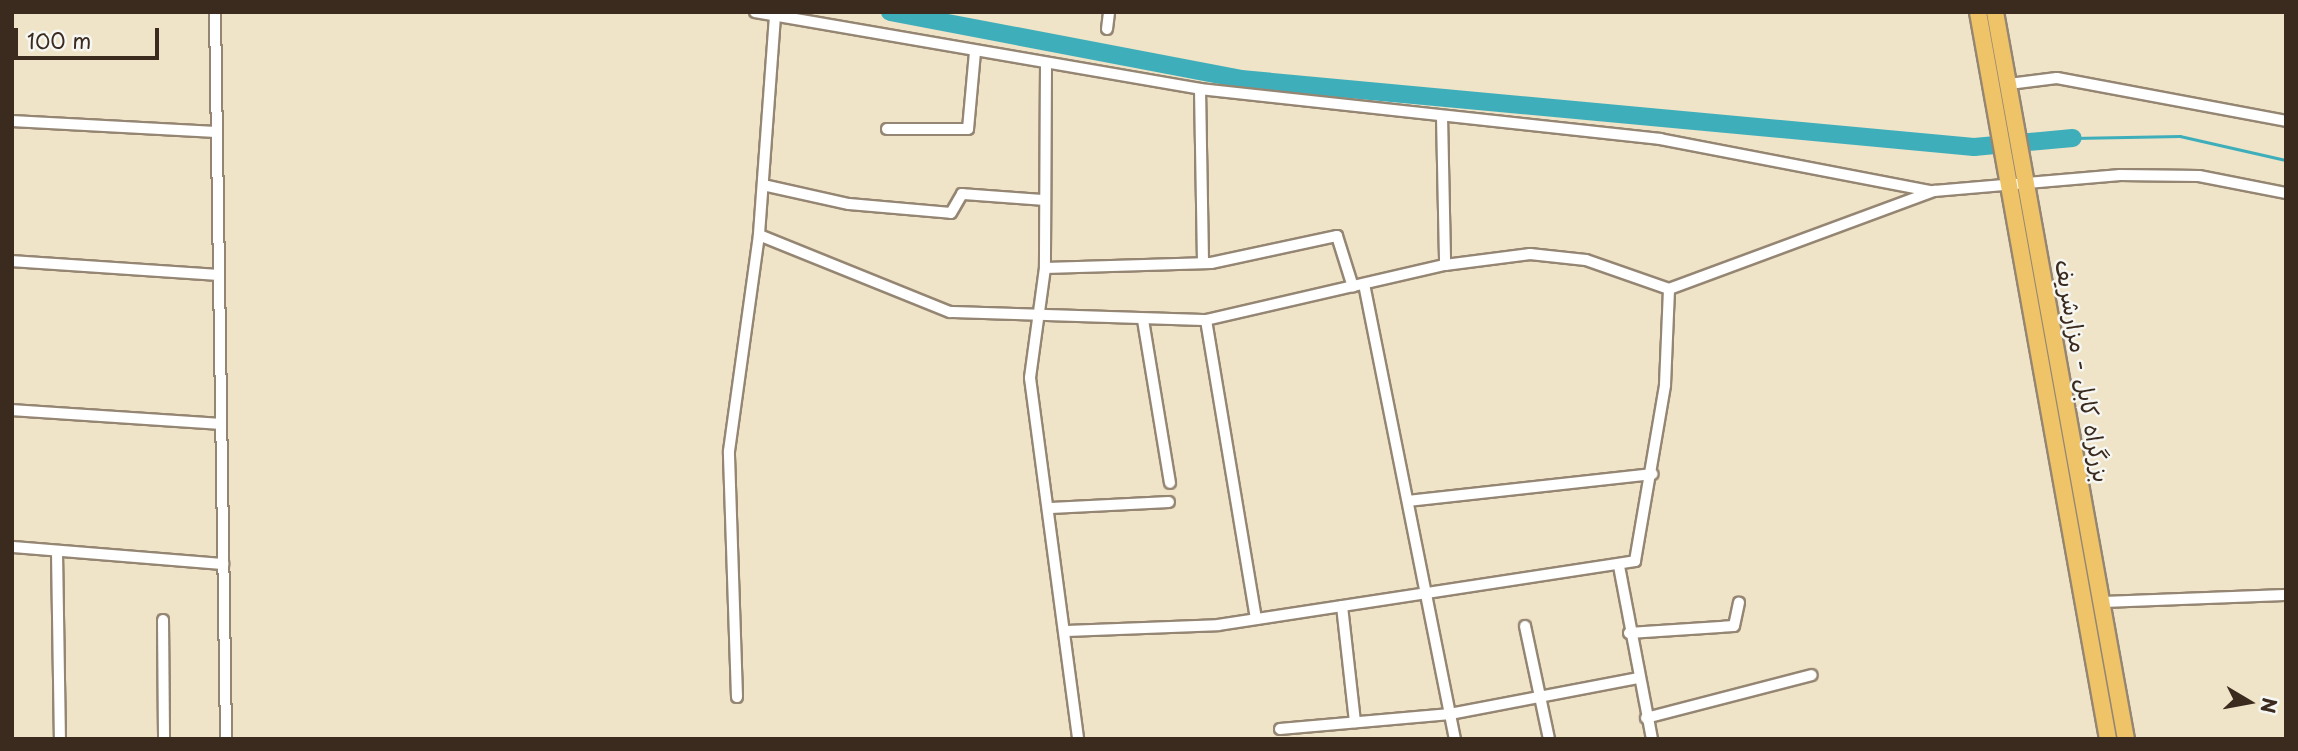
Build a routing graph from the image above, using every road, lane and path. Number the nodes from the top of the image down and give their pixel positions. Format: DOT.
graph roads {
  1 [pos="215,12"];
  2 [pos="755,12"];
  3 [pos="1109,12"];
  4 [pos="1978,12"];
  5 [pos="1995,12"];
  6 [pos="775,16"];
  7 [pos="1107,29"];
  8 [pos="975,52"];
  9 [pos="1046,64"];
  10 [pos="2008,84"];
  11 [pos="1199,89"];
  12 [pos="1442,116"];
  13 [pos="12,121"];
  14 [pos="2286,121"];
  15 [pos="887,129"];
  16 [pos="216,132"];
  17 [pos="2028,182"];
  18 [pos="762,185"];
  19 [pos="2009,185"];
  20 [pos="1934,191"];
  21 [pos="2286,193"];
  22 [pos="1044,200"];
  23 [pos="759,235"];
  24 [pos="12,261"];
  25 [pos="1203,263"];
  26 [pos="1446,265"];
  27 [pos="1045,268"];
  28 [pos="218,275"];
  29 [pos="1358,285"];
  30 [pos="1669,289"];
  31 [pos="1038,317"];
  32 [pos="1143,320"];
  33 [pos="1206,320"];
  34 [pos="12,410"];
  35 [pos="221,424"];
  36 [pos="1653,474"];
  37 [pos="1170,483"];
  38 [pos="1408,501"];
  39 [pos="1169,502"];
  40 [pos="1051,508"];
  41 [pos="12,547"];
  42 [pos="57,552"];
  43 [pos="223,564"];
  44 [pos="1619,566"];
  45 [pos="1427,592"];
  46 [pos="2286,595"];
  47 [pos="2102,602"];
  48 [pos="1739,603"];
  49 [pos="1342,606"];
  50 [pos="1256,619"];
  51 [pos="163,621"];
  52 [pos="1525,626"];
  53 [pos="1065,631"];
  54 [pos="1629,633"];
  55 [pos="1812,675"];
  56 [pos="1639,678"];
  57 [pos="737,697"];
  58 [pos="1540,699"];
  59 [pos="1450,714"];
  60 [pos="1646,718"];
  61 [pos="1355,722"];
  62 [pos="1280,729"];
  63 [pos="60,739"];
  64 [pos="163,739"];
  65 [pos="226,739"];
  66 [pos="1079,739"];
  67 [pos="1455,739"];
  68 [pos="1549,739"];
  69 [pos="1653,739"];
  70 [pos="2108,739"];
  71 [pos="2126,739"];
  1 -- 16 [label="street"];
  2 -- 6 [label="street"];
  3 -- 7 [label="street"];
  4 -- 19 [label="highway, بزرگراه کابل - مزارشریف"];
  5 -- 10 [label="highway, بزرگراه کابل - مزارشریف"];
  6 -- 8 [label="street"];
  6 -- 18 [label="street"];
  8 -- 9 [label="street"];
  8 -- 15 [label="street"];
  9 -- 11 [label="street"];
  9 -- 22 [label="street"];
  10 -- 14 [label="street"];
  10 -- 17 [label="highway, بزرگراه کابل - مزارشریف"];
  11 -- 12 [label="street"];
  11 -- 25 [label="street"];
  12 -- 20 [label="street"];
  12 -- 26 [label="street"];
  13 -- 16 [label="street"];
  16 -- 28 [label="street"];
  17 -- 19 [label="street"];
  17 -- 21 [label="street"];
  17 -- 47 [label="highway, بزرگراه کابل - مزارشریف"];
  18 -- 22 [label="street"];
  18 -- 23 [label="street"];
  19 -- 20 [label="street"];
  19 -- 70 [label="highway, بزرگراه کابل - مزارشریف"];
  20 -- 30 [label="street"];
  22 -- 27 [label="street"];
  23 -- 31 [label="street"];
  23 -- 57 [label="street"];
  24 -- 28 [label="street"];
  25 -- 27 [label="street"];
  25 -- 29 [label="street"];
  26 -- 29 [label="street"];
  26 -- 30 [label="street"];
  27 -- 31 [label="street"];
  28 -- 35 [label="street"];
  29 -- 33 [label="street"];
  29 -- 38 [label="street"];
  30 -- 36 [label="street"];
  31 -- 32 [label="street"];
  31 -- 40 [label="street"];
  32 -- 33 [label="street"];
  32 -- 37 [label="street"];
  33 -- 50 [label="street"];
  34 -- 35 [label="street"];
  35 -- 43 [label="street"];
  36 -- 38 [label="street"];
  36 -- 44 [label="street"];
  38 -- 45 [label="street"];
  39 -- 40 [label="street"];
  40 -- 53 [label="street"];
  41 -- 42 [label="street"];
  42 -- 43 [label="street"];
  42 -- 63 [label="street"];
  43 -- 65 [label="street"];
  44 -- 45 [label="street"];
  44 -- 54 [label="street"];
  45 -- 49 [label="street"];
  45 -- 59 [label="street"];
  46 -- 47 [label="street"];
  47 -- 71 [label="highway, بزرگراه کابل - مزارشریف"];
  48 -- 54 [label="street"];
  49 -- 50 [label="street"];
  49 -- 61 [label="street"];
  50 -- 53 [label="street"];
  51 -- 64 [label="street"];
  52 -- 58 [label="street"];
  53 -- 66 [label="street"];
  54 -- 56 [label="street"];
  55 -- 60 [label="street"];
  56 -- 58 [label="street"];
  56 -- 60 [label="street"];
  58 -- 59 [label="street"];
  58 -- 68 [label="street"];
  59 -- 61 [label="street"];
  59 -- 67 [label="street"];
  60 -- 69 [label="street"];
  61 -- 62 [label="street"];
}
